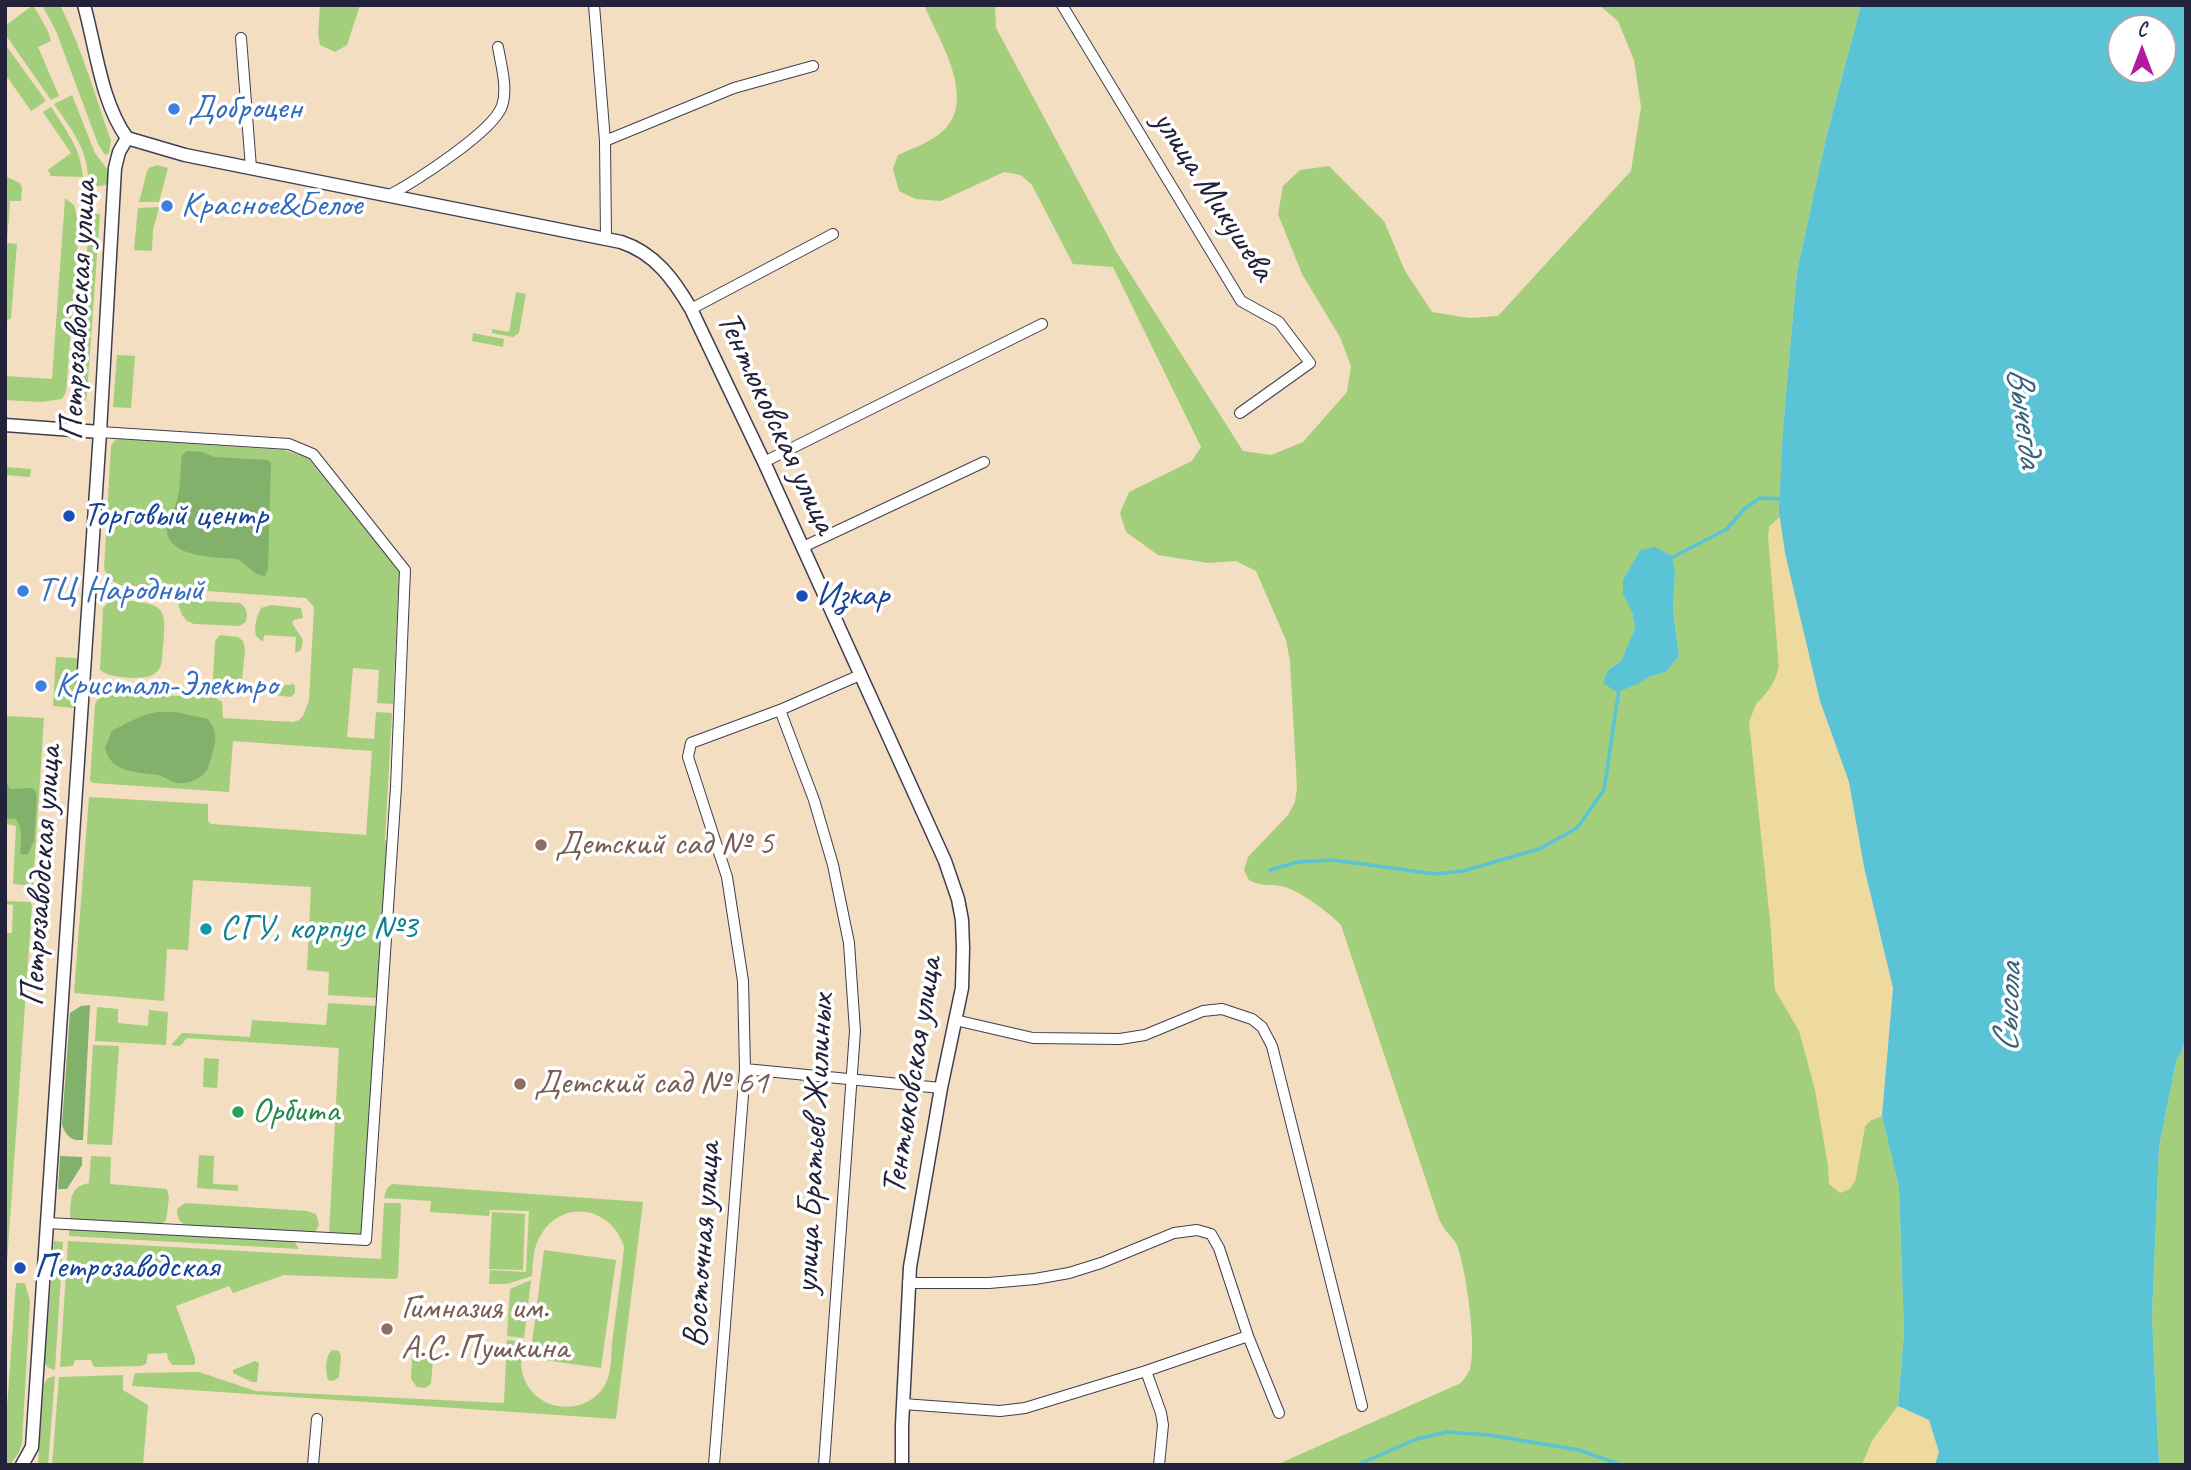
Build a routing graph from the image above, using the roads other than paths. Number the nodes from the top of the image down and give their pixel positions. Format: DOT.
graph roads {
  1 [pos="85,5"];
  2 [pos="594,5"];
  3 [pos="1062,5"];
  4 [pos="241,38"];
  5 [pos="498,47"];
  6 [pos="813,66"];
  7 [pos="127,138"];
  8 [pos="605,141"];
  9 [pos="251,168"];
  10 [pos="388,196"];
  11 [pos="833,234"];
  12 [pos="606,238"];
  13 [pos="691,309"];
  14 [pos="1042,324"];
  15 [pos="1240,413"];
  16 [pos="5,425"];
  17 [pos="100,432"];
  18 [pos="764,462"];
  19 [pos="984,462"];
  20 [pos="803,547"];
  21 [pos="860,675"];
  22 [pos="780,710"];
  23 [pos="955,1020"];
  24 [pos="745,1069"];
  25 [pos="852,1079"];
  26 [pos="941,1088"];
  27 [pos="47,1223"];
  28 [pos="908,1283"];
  29 [pos="1248,1336"];
  30 [pos="1146,1371"];
  31 [pos="903,1404"];
  32 [pos="1362,1406"];
  33 [pos="1279,1413"];
  34 [pos="317,1419"];
  35 [pos="22,1465"];
  36 [pos="313,1465"];
  37 [pos="714,1465"];
  38 [pos="824,1465"];
  39 [pos="902,1465"];
  40 [pos="1159,1465"];
  1 -- 7 [label="street, Петрозаводская улица"];
  2 -- 8 [label="street"];
  3 -- 15 [label="street, улица Микушева"];
  4 -- 9 [label="street"];
  5 -- 10 [label="street"];
  6 -- 8 [label="street"];
  7 -- 9 [label="street, Тентюковская улица"];
  7 -- 17 [label="street, Петрозаводская улица"];
  8 -- 12 [label="street"];
  9 -- 10 [label="street, Тентюковская улица"];
  10 -- 12 [label="street, Тентюковская улица"];
  11 -- 13 [label="street"];
  12 -- 13 [label="street, Тентюковская улица"];
  13 -- 18 [label="street, Тентюковская улица"];
  14 -- 18 [label="street"];
  16 -- 17 [label="street"];
  17 -- 27 [label="street, Петрозаводская улица"];
  17 -- 27 [label="street"];
  18 -- 20 [label="street, Тентюковская улица"];
  19 -- 20 [label="street"];
  20 -- 21 [label="street, Тентюковская улица"];
  21 -- 22 [label="street"];
  21 -- 23 [label="street, Тентюковская улица"];
  22 -- 24 [label="street, Восточная улица"];
  22 -- 25 [label="street, улица Братьев Жилиных"];
  23 -- 26 [label="street, Тентюковская улица"];
  23 -- 32 [label="street"];
  24 -- 25 [label="street"];
  24 -- 37 [label="street, Восточная улица"];
  25 -- 26 [label="street"];
  25 -- 38 [label="street, улица Братьев Жилиных"];
  26 -- 28 [label="street, Тентюковская улица"];
  27 -- 35 [label="street, Петрозаводская улица"];
  28 -- 29 [label="street"];
  28 -- 31 [label="street, Тентюковская улица"];
  29 -- 30 [label="street"];
  29 -- 33 [label="street"];
  30 -- 31 [label="street"];
  30 -- 40 [label="street"];
  31 -- 39 [label="street, Тентюковская улица"];
  34 -- 36 [label="street"];
}
